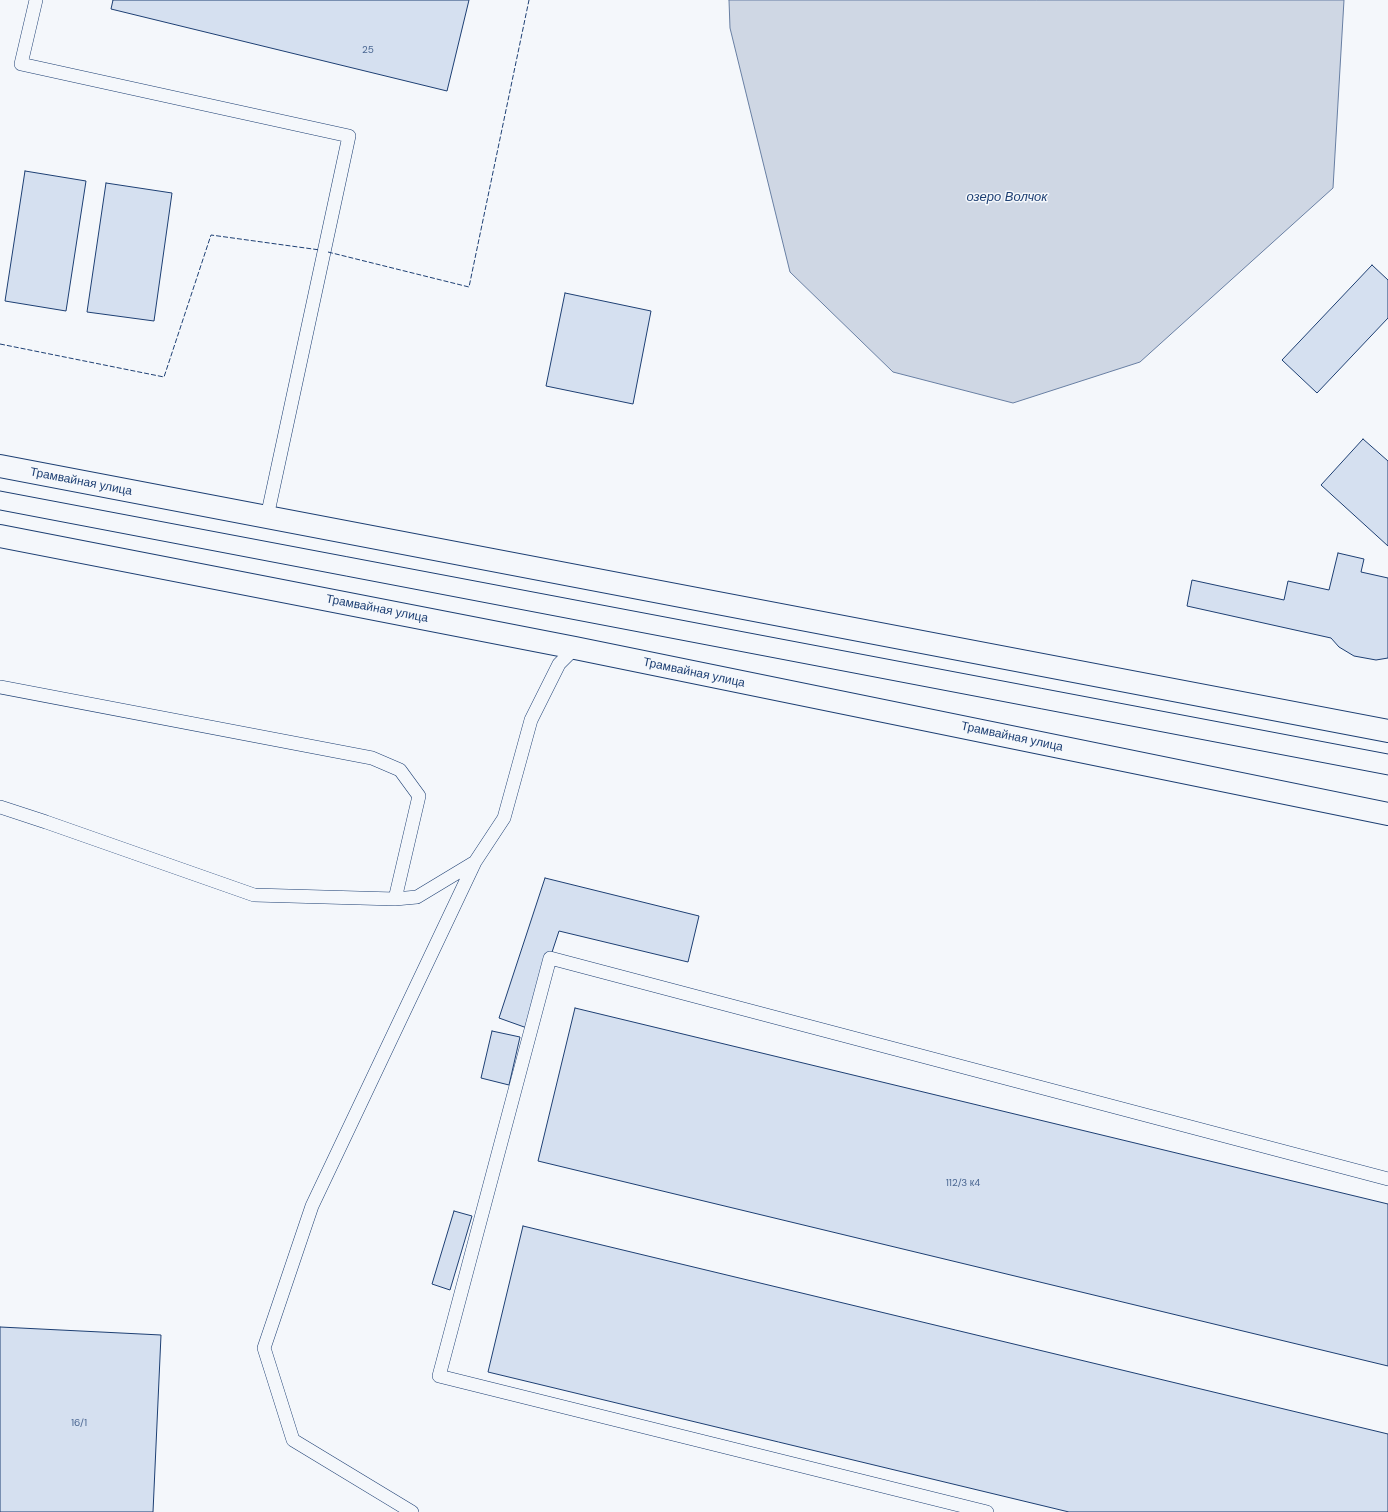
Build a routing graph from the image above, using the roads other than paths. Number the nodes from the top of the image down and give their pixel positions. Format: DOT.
graph roads {
  1 [pos="36,0"];
  2 [pos="0,466"];
  3 [pos="267,517"];
  4 [pos="0,536"];
  5 [pos="575,648"];
  6 [pos="0,687"];
  7 [pos="1388,731"];
  8 [pos="0,807"];
  9 [pos="1388,814"];
  10 [pos="476,862"];
  11 [pos="395,899"];
  12 [pos="1388,1179"];
  13 [pos="412,1512"];
  14 [pos="987,1512"];
  1 -- 3 [label="lane"];
  2 -- 3 [label="main road, Трамвайная улица"];
  3 -- 7 [label="main road, Трамвайная улица"];
  4 -- 5 [label="main road, Трамвайная улица"];
  5 -- 9 [label="main road, Трамвайная улица"];
  5 -- 10 [label="lane"];
  6 -- 11 [label="lane"];
  8 -- 11 [label="lane"];
  10 -- 11 [label="lane"];
  10 -- 13 [label="lane"];
  12 -- 14 [label="lane"];
}
